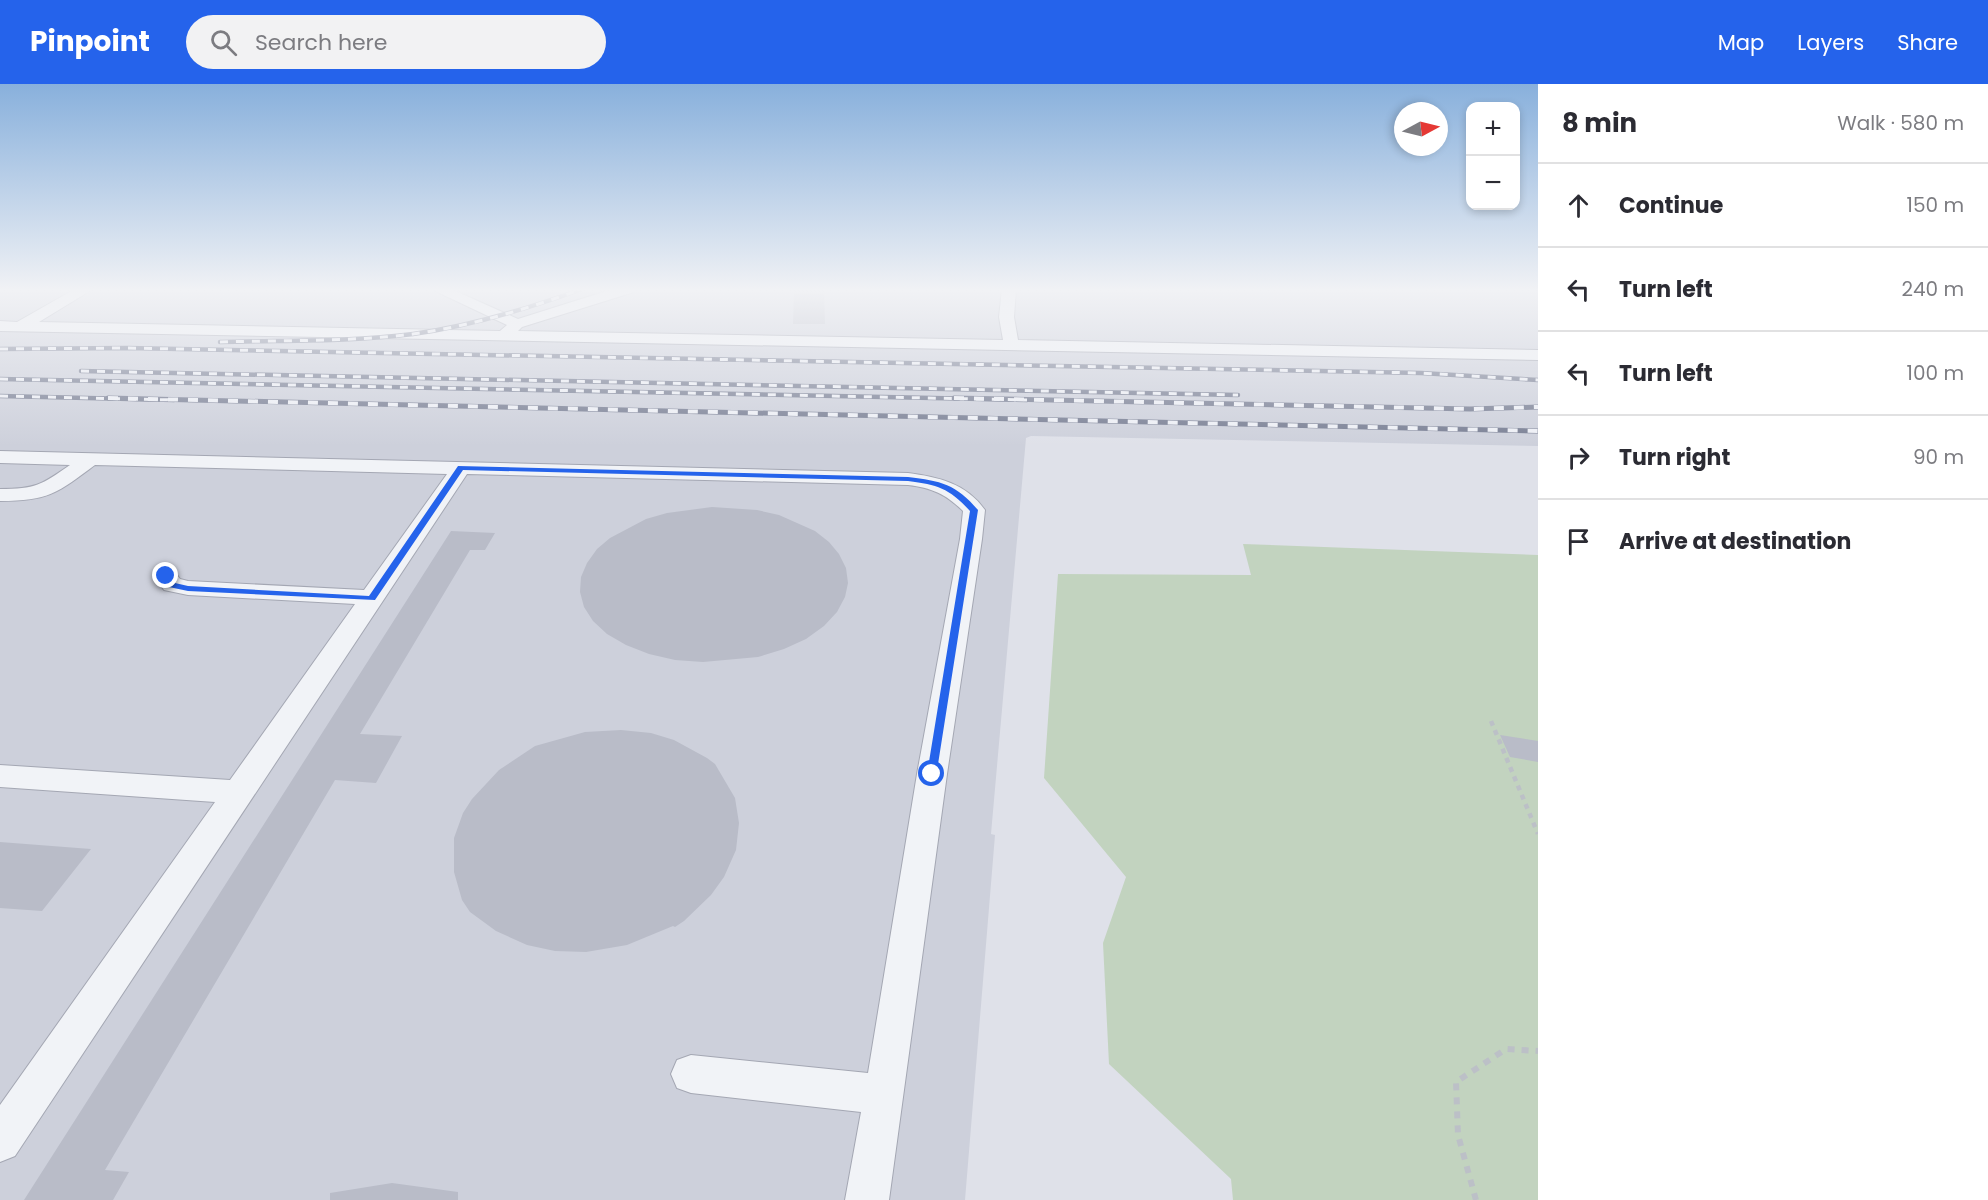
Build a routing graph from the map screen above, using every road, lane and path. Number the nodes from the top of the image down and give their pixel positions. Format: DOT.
graph roads {
  1 [pos="790,341"];
  2 [pos="1011,341"];
  3 [pos="1012,345"];
  4 [pos="1538,355"];
  5 [pos="0,457"];
  6 [pos="91,459"];
  7 [pos="461,468"];
  8 [pos="4,492"];
  9 [pos="166,576"];
  10 [pos="372,598"];
  11 [pos="1491,721"];
  12 [pos="0,776"];
  13 [pos="239,792"];
  14 [pos="1538,834"];
  15 [pos="1538,1051"];
  16 [pos="691,1074"];
  17 [pos="884,1096"];
  18 [pos="0,1141"];
  19 [pos="867,1200"];
  20 [pos="1476,1200"];
  1 -- 3 [label="lane"];
  2 -- 3 [label="lane"];
  3 -- 4 [label="lane"];
  5 -- 6 [label="lane"];
  6 -- 7 [label="lane"];
  6 -- 8 [label="lane"];
  7 -- 10 [label="lane"];
  7 -- 17 [label="lane"];
  9 -- 10 [label="lane"];
  10 -- 13 [label="lane"];
  11 -- 14 [label="path"];
  12 -- 13 [label="lane"];
  13 -- 18 [label="lane"];
  15 -- 20 [label="path"];
  16 -- 17 [label="lane"];
  17 -- 19 [label="lane"];
}
